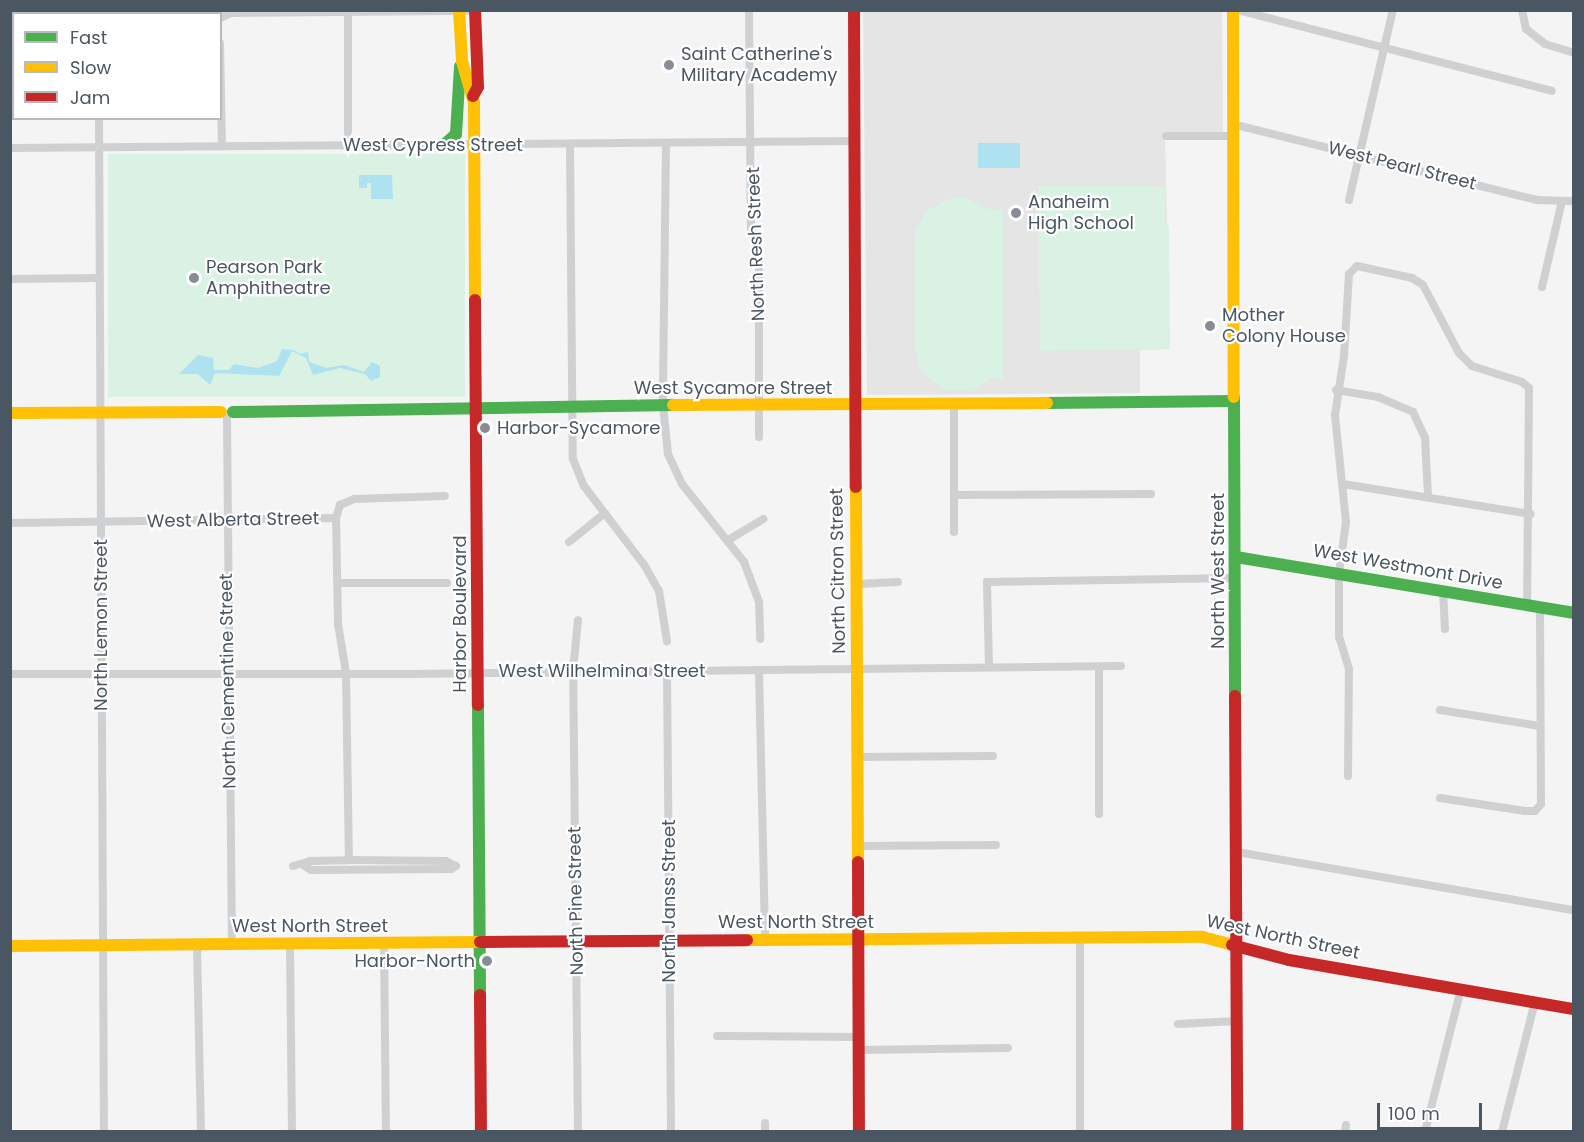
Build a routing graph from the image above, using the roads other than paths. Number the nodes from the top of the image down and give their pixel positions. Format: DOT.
graph roads {
  1 [pos="749,10"];
  2 [pos="854,10"];
  3 [pos="1235,10"];
  4 [pos="1393,10"];
  5 [pos="1522,10"];
  6 [pos="459,11"];
  7 [pos="476,11"];
  8 [pos="348,12"];
  9 [pos="222,16"];
  10 [pos="1383,48"];
  11 [pos="1574,53"];
  12 [pos="462,61"];
  13 [pos="1552,91"];
  14 [pos="473,96"];
  15 [pos="99,120"];
  16 [pos="221,120"];
  17 [pos="1232,130"];
  18 [pos="1166,136"];
  19 [pos="855,141"];
  20 [pos="753,142"];
  21 [pos="445,144"];
  22 [pos="475,144"];
  23 [pos="666,144"];
  24 [pos="348,145"];
  25 [pos="570,145"];
  26 [pos="222,146"];
  27 [pos="10,148"];
  28 [pos="99,148"];
  29 [pos="1358,154"];
  30 [pos="1349,200"];
  31 [pos="1563,201"];
  32 [pos="1574,201"];
  33 [pos="100,278"];
  34 [pos="10,279"];
  35 [pos="1542,287"];
  36 [pos="1336,390"];
  37 [pos="1234,400"];
  38 [pos="571,405"];
  39 [pos="663,405"];
  40 [pos="759,405"];
  41 [pos="954,405"];
  42 [pos="854,406"];
  43 [pos="476,409"];
  44 [pos="10,413"];
  45 [pos="100,413"];
  46 [pos="227,414"];
  47 [pos="759,437"];
  48 [pos="1343,484"];
  49 [pos="1151,494"];
  50 [pos="955,495"];
  51 [pos="445,496"];
  52 [pos="1428,496"];
  53 [pos="605,513"];
  54 [pos="1531,514"];
  55 [pos="336,518"];
  56 [pos="763,519"];
  57 [pos="226,521"];
  58 [pos="101,522"];
  59 [pos="10,523"];
  60 [pos="954,532"];
  61 [pos="730,539"];
  62 [pos="569,542"];
  63 [pos="1236,557"];
  64 [pos="1339,573"];
  65 [pos="1236,578"];
  66 [pos="897,582"];
  67 [pos="338,583"];
  68 [pos="447,584"];
  69 [pos="856,584"];
  70 [pos="1443,591"];
  71 [pos="1533,607"];
  72 [pos="1574,613"];
  73 [pos="578,620"];
  74 [pos="1444,629"];
  75 [pos="760,639"];
  76 [pos="667,641"];
  77 [pos="989,666"];
  78 [pos="1121,666"];
  79 [pos="1099,667"];
  80 [pos="857,669"];
  81 [pos="667,670"];
  82 [pos="759,670"];
  83 [pos="573,671"];
  84 [pos="479,672"];
  85 [pos="102,673"];
  86 [pos="346,673"];
  87 [pos="10,674"];
  88 [pos="228,674"];
  89 [pos="1440,710"];
  90 [pos="1540,726"];
  91 [pos="993,756"];
  92 [pos="857,757"];
  93 [pos="1348,776"];
  94 [pos="1440,798"];
  95 [pos="1099,814"];
  96 [pos="996,845"];
  97 [pos="857,846"];
  98 [pos="1237,852"];
  99 [pos="348,860"];
  100 [pos="303,865"];
  101 [pos="292,866"];
  102 [pos="1574,910"];
  103 [pos="1080,938"];
  104 [pos="858,939"];
  105 [pos="765,940"];
  106 [pos="669,941"];
  107 [pos="479,942"];
  108 [pos="576,942"];
  109 [pos="384,943"];
  110 [pos="197,944"];
  111 [pos="231,944"];
  112 [pos="290,944"];
  113 [pos="103,945"];
  114 [pos="1238,945"];
  115 [pos="10,946"];
  116 [pos="1461,989"];
  117 [pos="1535,1002"];
  118 [pos="1574,1009"];
  119 [pos="1234,1022"];
  120 [pos="1178,1024"];
  121 [pos="717,1036"];
  122 [pos="858,1037"];
  123 [pos="1008,1048"];
  124 [pos="858,1050"];
  125 [pos="104,1131"];
  126 [pos="201,1131"];
  127 [pos="292,1131"];
  128 [pos="386,1131"];
  129 [pos="481,1131"];
  130 [pos="578,1131"];
  131 [pos="671,1131"];
  132 [pos="859,1131"];
  133 [pos="1080,1131"];
  134 [pos="1237,1131"];
  135 [pos="1425,1131"];
  136 [pos="1502,1131"];
  1 -- 20 [label="street, North Resh Street"];
  2 -- 19 [label="street, North Citron Street"];
  3 -- 10 [label="street"];
  3 -- 17 [label="street, North West Street"];
  4 -- 10 [label="street"];
  5 -- 11 [label="street"];
  6 -- 7 [label="street"];
  6 -- 8 [label="street"];
  6 -- 12 [label="street, Harbor Boulevard"];
  7 -- 14 [label="street, Harbor Boulevard"];
  8 -- 9 [label="street"];
  8 -- 24 [label="street"];
  10 -- 13 [label="street"];
  10 -- 29 [label="street"];
  12 -- 14 [label="street, Harbor Boulevard"];
  12 -- 21 [label="street"];
  14 -- 22 [label="street, Harbor Boulevard"];
  15 -- 28 [label="street, North Lemon Street"];
  16 -- 26 [label="street"];
  17 -- 18 [label="street, West Pearl Street"];
  17 -- 29 [label="street, West Pearl Street"];
  17 -- 37 [label="street, North West Street"];
  19 -- 20 [label="street, West Cypress Street"];
  19 -- 42 [label="street, North Citron Street"];
  20 -- 23 [label="street, West Cypress Street"];
  20 -- 40 [label="street, North Resh Street"];
  21 -- 22 [label="street, West Cypress Street"];
  21 -- 24 [label="street, West Cypress Street"];
  22 -- 25 [label="street, West Cypress Street"];
  22 -- 43 [label="street, Harbor Boulevard"];
  23 -- 25 [label="street, West Cypress Street"];
  23 -- 39 [label="street"];
  24 -- 26 [label="street, West Cypress Street"];
  25 -- 38 [label="street"];
  26 -- 28 [label="street, West Cypress Street"];
  27 -- 28 [label="street, West Cypress Street"];
  28 -- 33 [label="street, North Lemon Street"];
  29 -- 30 [label="street"];
  29 -- 31 [label="street, West Pearl Street"];
  31 -- 32 [label="street, West Pearl Street"];
  31 -- 35 [label="street"];
  33 -- 34 [label="street"];
  33 -- 45 [label="street, North Lemon Street"];
  36 -- 48 [label="street"];
  36 -- 52 [label="street"];
  36 -- 54 [label="street"];
  37 -- 41 [label="street, West Sycamore Street"];
  37 -- 63 [label="street, North West Street"];
  38 -- 39 [label="street, West Sycamore Street"];
  38 -- 43 [label="street, West Sycamore Street"];
  38 -- 53 [label="street"];
  39 -- 40 [label="street, West Sycamore Street"];
  39 -- 61 [label="street"];
  40 -- 42 [label="street, West Sycamore Street"];
  40 -- 47 [label="street, North Resh Street"];
  41 -- 42 [label="street, West Sycamore Street"];
  41 -- 50 [label="street"];
  42 -- 69 [label="street, North Citron Street"];
  43 -- 46 [label="street, West Sycamore Street"];
  43 -- 84 [label="street, Harbor Boulevard"];
  44 -- 45 [label="street, West Sycamore Street"];
  45 -- 46 [label="street, West Sycamore Street"];
  45 -- 58 [label="street, North Lemon Street"];
  46 -- 57 [label="street, North Clementine Street"];
  48 -- 52 [label="street"];
  48 -- 64 [label="street"];
  49 -- 50 [label="street"];
  50 -- 60 [label="street"];
  51 -- 55 [label="street, West Alberta Street"];
  52 -- 54 [label="street"];
  53 -- 62 [label="street"];
  53 -- 76 [label="street"];
  54 -- 71 [label="street"];
  55 -- 57 [label="street, West Alberta Street"];
  55 -- 67 [label="street"];
  56 -- 61 [label="street"];
  57 -- 58 [label="street, West Alberta Street"];
  57 -- 88 [label="street, North Clementine Street"];
  58 -- 59 [label="street, West Alberta Street"];
  58 -- 85 [label="street, North Lemon Street"];
  61 -- 75 [label="street"];
  63 -- 64 [label="street, West Westmont Drive"];
  63 -- 65 [label="street, North West Street"];
  64 -- 70 [label="street, West Westmont Drive"];
  64 -- 93 [label="street"];
  65 -- 77 [label="street"];
  65 -- 98 [label="street, North West Street"];
  66 -- 69 [label="street"];
  67 -- 68 [label="street"];
  67 -- 86 [label="street"];
  69 -- 80 [label="street, North Citron Street"];
  70 -- 71 [label="street, West Westmont Drive"];
  70 -- 74 [label="street"];
  71 -- 72 [label="street, West Westmont Drive"];
  71 -- 90 [label="street"];
  73 -- 83 [label="street, North Pine Street"];
  77 -- 79 [label="street, West Wilhelmina Street"];
  77 -- 80 [label="street, West Wilhelmina Street"];
  78 -- 79 [label="street, West Wilhelmina Street"];
  79 -- 95 [label="street"];
  80 -- 82 [label="street, West Wilhelmina Street"];
  80 -- 92 [label="street, North Citron Street"];
  81 -- 82 [label="street, West Wilhelmina Street"];
  81 -- 83 [label="street, West Wilhelmina Street"];
  81 -- 106 [label="street, North Janss Street"];
  82 -- 105 [label="street"];
  83 -- 84 [label="street, West Wilhelmina Street"];
  83 -- 108 [label="street, North Pine Street"];
  84 -- 86 [label="street, West Wilhelmina Street"];
  84 -- 107 [label="street, Harbor Boulevard"];
  85 -- 87 [label="street, West Wilhelmina Street"];
  85 -- 88 [label="street, West Wilhelmina Street"];
  85 -- 113 [label="street, North Lemon Street"];
  86 -- 88 [label="street, West Wilhelmina Street"];
  86 -- 99 [label="street"];
  88 -- 111 [label="street, North Clementine Street"];
  89 -- 90 [label="street"];
  90 -- 94 [label="street"];
  91 -- 92 [label="street"];
  92 -- 97 [label="street, North Citron Street"];
  96 -- 97 [label="street"];
  97 -- 104 [label="street, North Citron Street"];
  98 -- 102 [label="street"];
  98 -- 114 [label="street, North West Street"];
  99 -- 100 [label="street"];
  99 -- 100 [label="street"];
  100 -- 101 [label="street"];
  103 -- 104 [label="street, West North Street"];
  103 -- 114 [label="street, West North Street"];
  103 -- 133 [label="street"];
  104 -- 105 [label="street, West North Street"];
  104 -- 122 [label="street, North Citron Street"];
  105 -- 106 [label="street, West North Street"];
  106 -- 108 [label="street, West North Street"];
  106 -- 131 [label="street, North Janss Street"];
  107 -- 108 [label="street, West North Street"];
  107 -- 109 [label="street, West North Street"];
  107 -- 129 [label="street, Harbor Boulevard"];
  108 -- 130 [label="street, North Pine Street"];
  109 -- 112 [label="street, West North Street"];
  109 -- 128 [label="street"];
  110 -- 111 [label="street, West North Street"];
  110 -- 113 [label="street, West North Street"];
  110 -- 126 [label="street"];
  111 -- 112 [label="street, West North Street"];
  112 -- 127 [label="street"];
  113 -- 115 [label="street, West North Street"];
  113 -- 125 [label="street, North Lemon Street"];
  114 -- 116 [label="street, West North Street"];
  114 -- 119 [label="street, North West Street"];
  116 -- 117 [label="street, West North Street"];
  116 -- 135 [label="street"];
  117 -- 118 [label="street, West North Street"];
  117 -- 136 [label="street"];
  119 -- 120 [label="street"];
  119 -- 134 [label="street, North West Street"];
  121 -- 122 [label="street"];
  122 -- 124 [label="street, North Citron Street"];
  123 -- 124 [label="street"];
  124 -- 132 [label="street, North Citron Street"];
}
